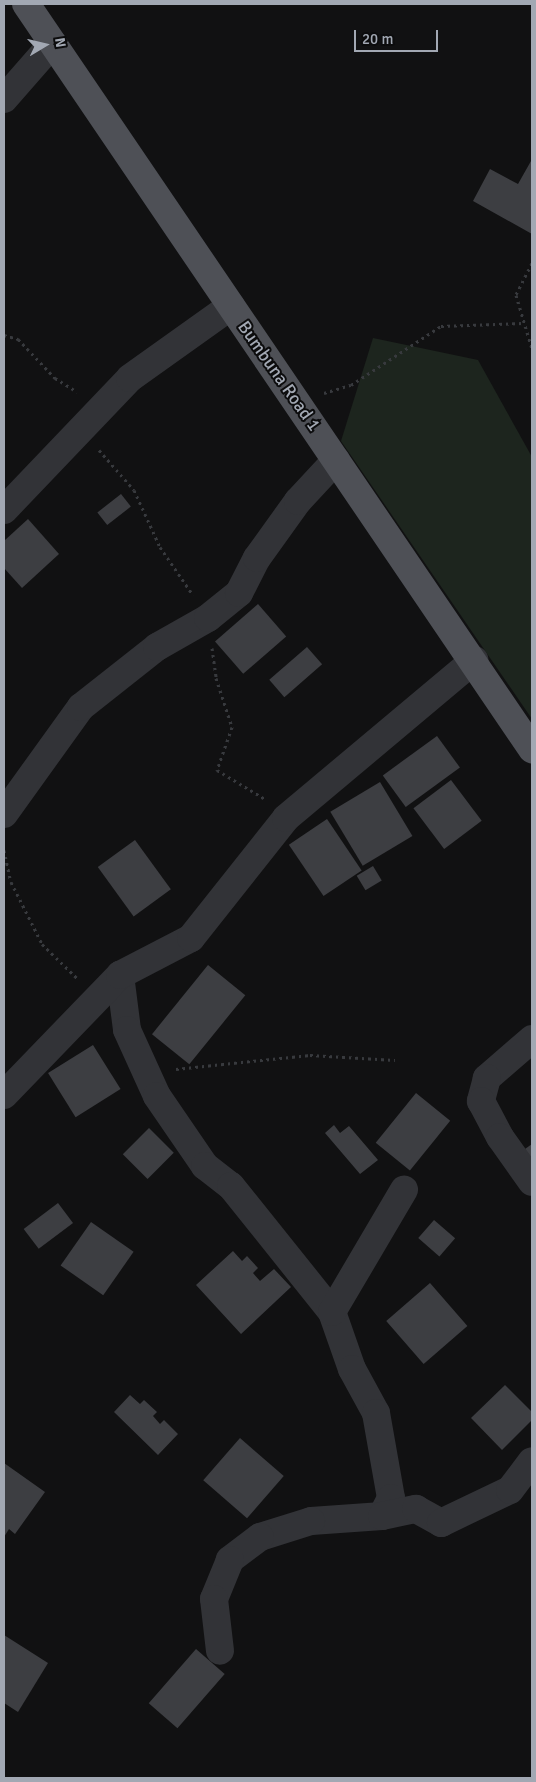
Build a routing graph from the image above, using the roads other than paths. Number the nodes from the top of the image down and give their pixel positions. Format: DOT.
graph roads {
  1 [pos="26,4"];
  2 [pos="53,43"];
  3 [pos="4,99"];
  4 [pos="231,306"];
  5 [pos="336,460"];
  6 [pos="4,510"];
  7 [pos="474,660"];
  8 [pos="532,749"];
  9 [pos="4,814"];
  10 [pos="120,975"];
  11 [pos="532,1039"];
  12 [pos="4,1095"];
  13 [pos="532,1182"];
  14 [pos="404,1190"];
  15 [pos="332,1312"];
  16 [pos="532,1461"];
  17 [pos="382,1516"];
  18 [pos="220,1652"];
  1 -- 2 [label="main road, Bumbuna Road 1"];
  2 -- 3 [label="street"];
  2 -- 4 [label="main road, Bumbuna Road 1"];
  4 -- 5 [label="main road, Bumbuna Road 1"];
  4 -- 6 [label="street"];
  5 -- 7 [label="main road, Bumbuna Road 1"];
  5 -- 9 [label="street"];
  7 -- 8 [label="main road, Bumbuna Road 1"];
  7 -- 10 [label="street"];
  10 -- 12 [label="street"];
  10 -- 15 [label="street"];
  11 -- 13 [label="street"];
  14 -- 15 [label="street"];
  15 -- 17 [label="street"];
  16 -- 17 [label="street"];
  17 -- 18 [label="street"];
}
